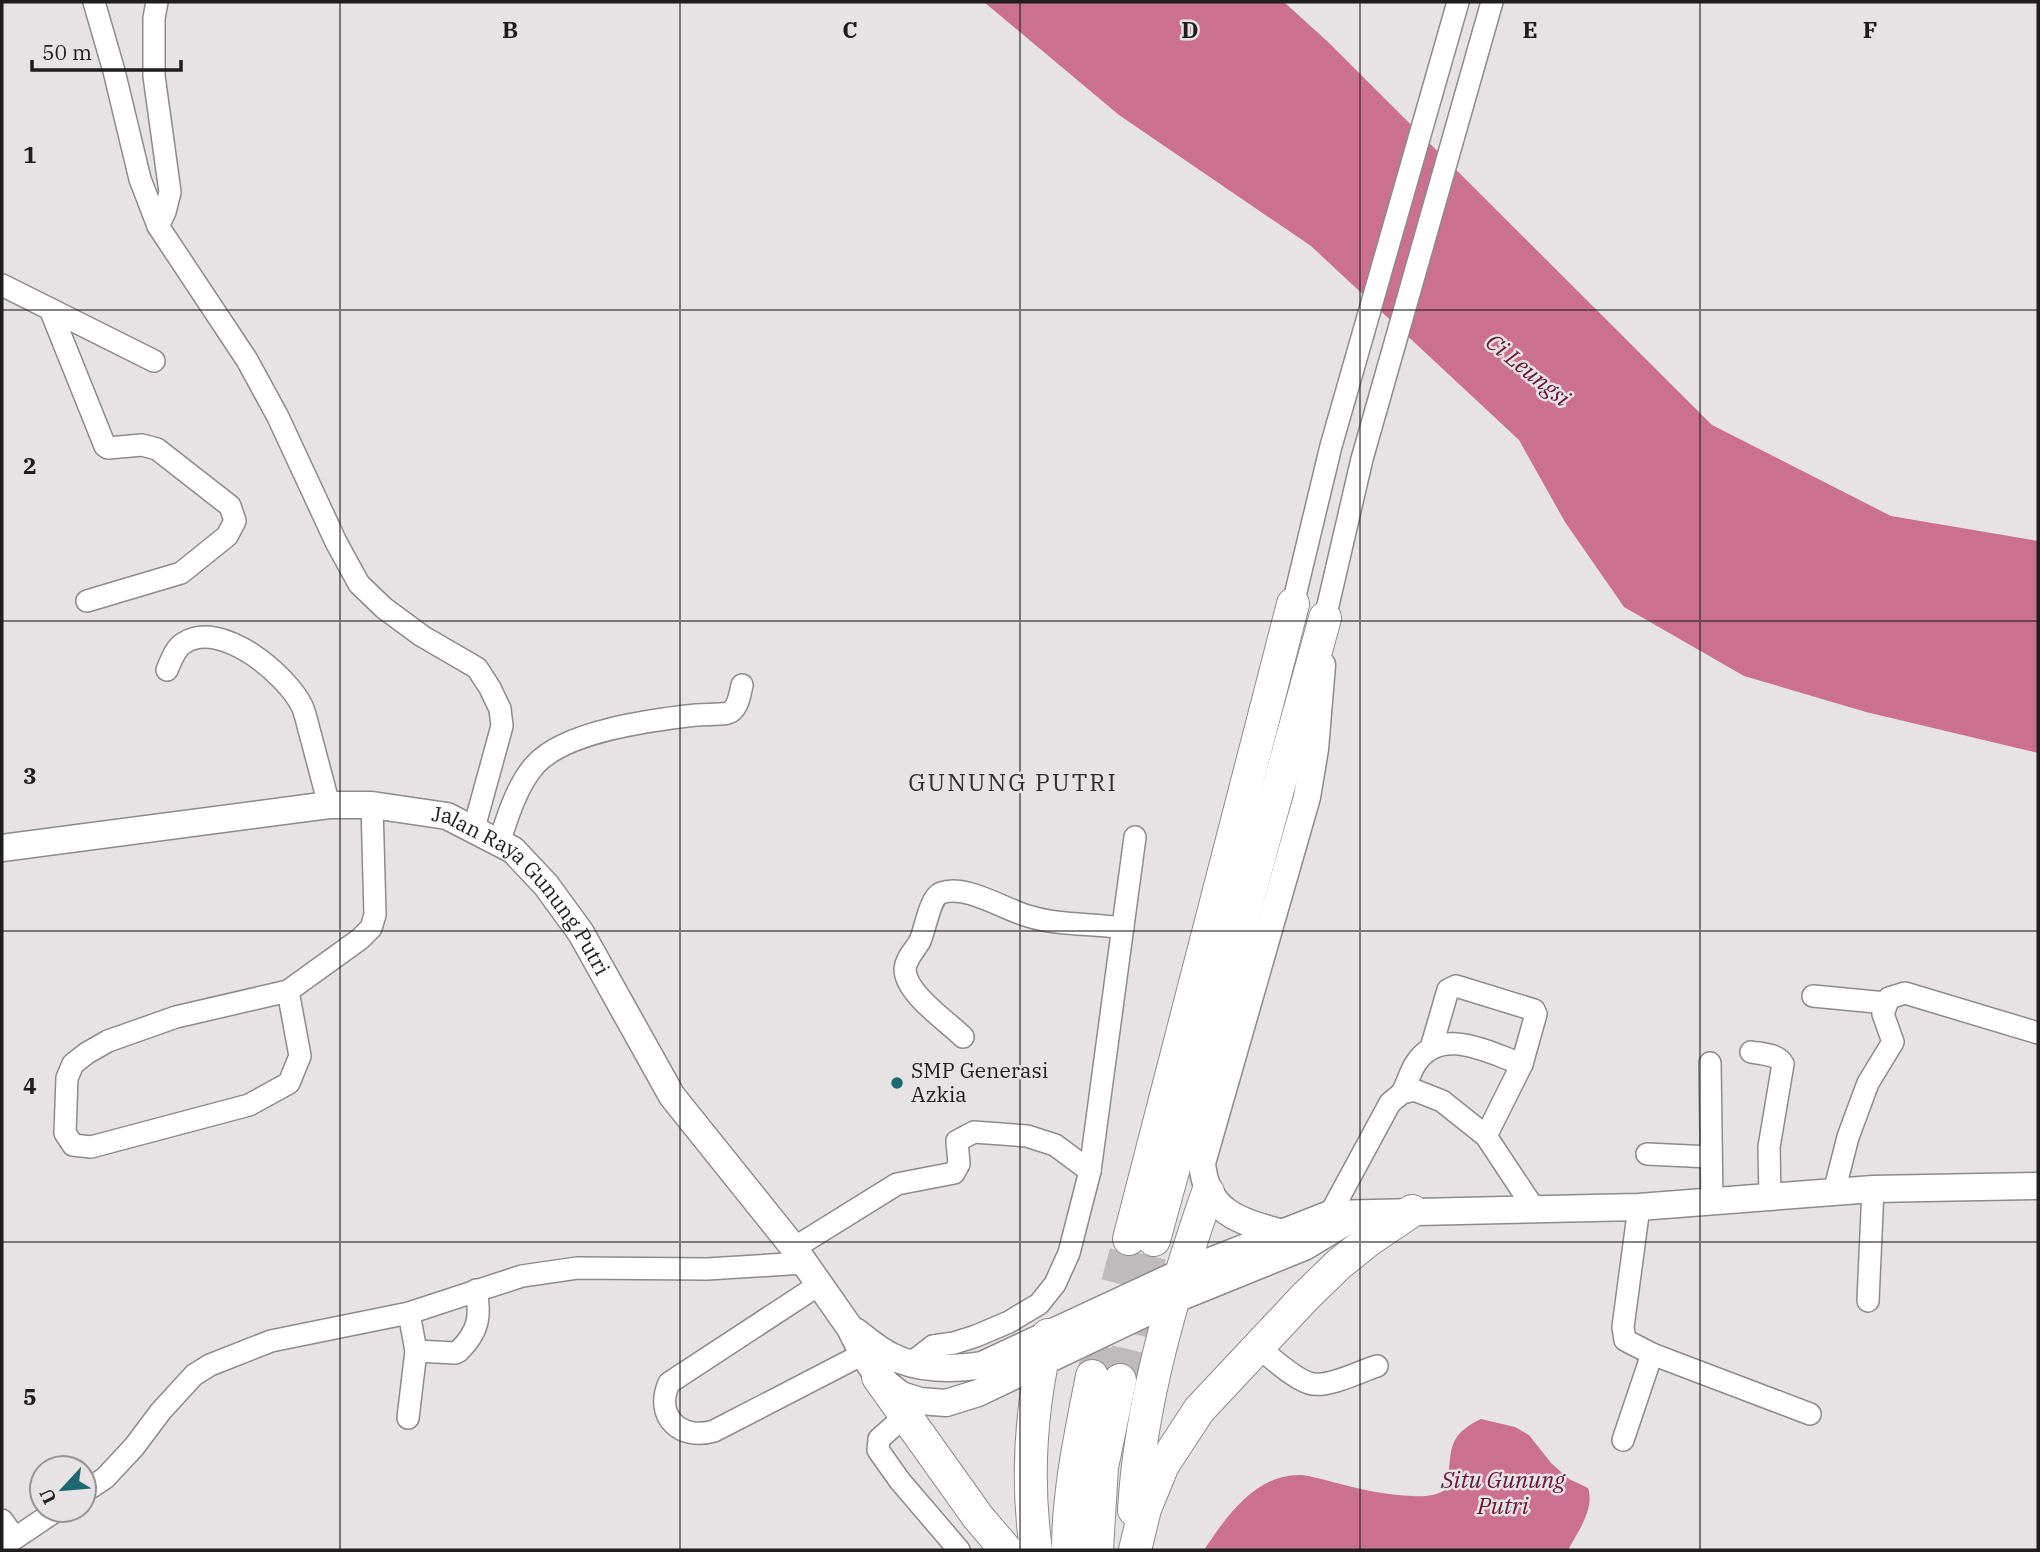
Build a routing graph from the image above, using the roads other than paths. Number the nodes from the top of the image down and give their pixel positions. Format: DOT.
graph roads {
  1 [pos="94,2"];
  2 [pos="157,2"];
  3 [pos="1458,2"];
  4 [pos="1492,2"];
  5 [pos="158,226"];
  6 [pos="2,285"];
  7 [pos="50,309"];
  8 [pos="154,361"];
  9 [pos="87,601"];
  10 [pos="1293,604"];
  11 [pos="1325,618"];
  12 [pos="167,670"];
  13 [pos="742,685"];
  14 [pos="329,805"];
  15 [pos="372,805"];
  16 [pos="474,828"];
  17 [pos="1135,837"];
  18 [pos="499,842"];
  19 [pos="2,848"];
  20 [pos="1123,928"];
  21 [pos="288,991"];
  22 [pos="1813,996"];
  23 [pos="1886,1003"];
  24 [pos="2038,1033"];
  25 [pos="963,1037"];
  26 [pos="1432,1048"];
  27 [pos="1751,1052"];
  28 [pos="1710,1062"];
  29 [pos="1522,1064"];
  30 [pos="1402,1093"];
  31 [pos="1486,1136"];
  32 [pos="1647,1154"];
  33 [pos="1710,1157"];
  34 [pos="1090,1171"];
  35 [pos="2038,1186"];
  36 [pos="1873,1189"];
  37 [pos="1208,1192"];
  38 [pos="1834,1192"];
  39 [pos="1770,1197"];
  40 [pos="1712,1203"];
  41 [pos="1639,1207"];
  42 [pos="1535,1210"];
  43 [pos="1412,1211"];
  44 [pos="1330,1214"];
  45 [pos="1359,1214"];
  46 [pos="1279,1232"];
  47 [pos="806,1265"];
  48 [pos="1176,1287"];
  49 [pos="476,1290"];
  50 [pos="1868,1301"];
  51 [pos="409,1314"];
  52 [pos="850,1328"];
  53 [pos="1258,1347"];
  54 [pos="1045,1349"];
  55 [pos="416,1351"];
  56 [pos="1652,1354"];
  57 [pos="911,1363"];
  58 [pos="870,1365"];
  59 [pos="1377,1366"];
  60 [pos="1811,1415"];
  61 [pos="905,1416"];
  62 [pos="408,1418"];
  63 [pos="1623,1440"];
  64 [pos="98,1483"];
  65 [pos="28,1524"];
  66 [pos="6,1535"];
  67 [pos="959,1550"];
  68 [pos="1006,1550"];
  69 [pos="1036,1550"];
  70 [pos="1069,1550"];
  71 [pos="1097,1550"];
  72 [pos="1133,1550"];
  1 -- 5 [label="street"];
  2 -- 5 [label="street"];
  3 -- 10 [label="street"];
  4 -- 11 [label="street"];
  5 -- 16 [label="street"];
  6 -- 7 [label="street"];
  7 -- 8 [label="street"];
  7 -- 9 [label="street"];
  10 -- 11 [label="highway"];
  11 -- 37 [label="main road"];
  12 -- 14 [label="street"];
  13 -- 18 [label="street"];
  14 -- 15 [label="main road, Jalan Raya Gunung Putri"];
  14 -- 19 [label="main road, Jalan Raya Gunung Putri"];
  15 -- 16 [label="main road, Jalan Raya Gunung Putri"];
  15 -- 21 [label="street"];
  16 -- 18 [label="main road, Jalan Raya Gunung Putri"];
  17 -- 20 [label="street"];
  18 -- 47 [label="main road, Jalan Raya Gunung Putri"];
  20 -- 25 [label="street"];
  20 -- 34 [label="street"];
  21 -- 21 [label="street"];
  22 -- 23 [label="street"];
  23 -- 24 [label="street"];
  23 -- 38 [label="street"];
  26 -- 29 [label="street"];
  26 -- 29 [label="street"];
  26 -- 30 [label="street"];
  27 -- 39 [label="street"];
  28 -- 33 [label="street"];
  29 -- 31 [label="street"];
  30 -- 31 [label="street"];
  30 -- 44 [label="street"];
  31 -- 42 [label="street"];
  32 -- 33 [label="street"];
  33 -- 40 [label="street"];
  34 -- 47 [label="street"];
  34 -- 57 [label="street"];
  35 -- 36 [label="main road"];
  36 -- 38 [label="main road"];
  36 -- 50 [label="street"];
  37 -- 46 [label="main road"];
  37 -- 48 [label="highway"];
  38 -- 39 [label="main road"];
  39 -- 40 [label="main road"];
  40 -- 41 [label="main road"];
  41 -- 42 [label="main road"];
  41 -- 56 [label="street"];
  42 -- 43 [label="main road"];
  43 -- 45 [label="main road"];
  43 -- 53 [label="highway"];
  44 -- 45 [label="main road"];
  44 -- 46 [label="main road"];
  45 -- 48 [label="main road"];
  46 -- 48 [label="main road"];
  47 -- 49 [label="street"];
  47 -- 52 [label="main road, Jalan Raya Gunung Putri"];
  47 -- 58 [label="street"];
  48 -- 54 [label="main road"];
  48 -- 72 [label="highway"];
  49 -- 51 [label="street"];
  49 -- 55 [label="street"];
  51 -- 55 [label="street"];
  51 -- 64 [label="street"];
  52 -- 57 [label="main road"];
  52 -- 58 [label="main road"];
  53 -- 59 [label="street"];
  53 -- 72 [label="highway"];
  54 -- 57 [label="main road"];
  54 -- 58 [label="main road"];
  54 -- 69 [label="highway"];
  55 -- 62 [label="street"];
  56 -- 60 [label="street"];
  56 -- 63 [label="street"];
  58 -- 61 [label="highway"];
  61 -- 67 [label="street"];
  61 -- 68 [label="highway"];
  65 -- 66 [label="street"];
  70 -- 71 [label="highway"];
}
